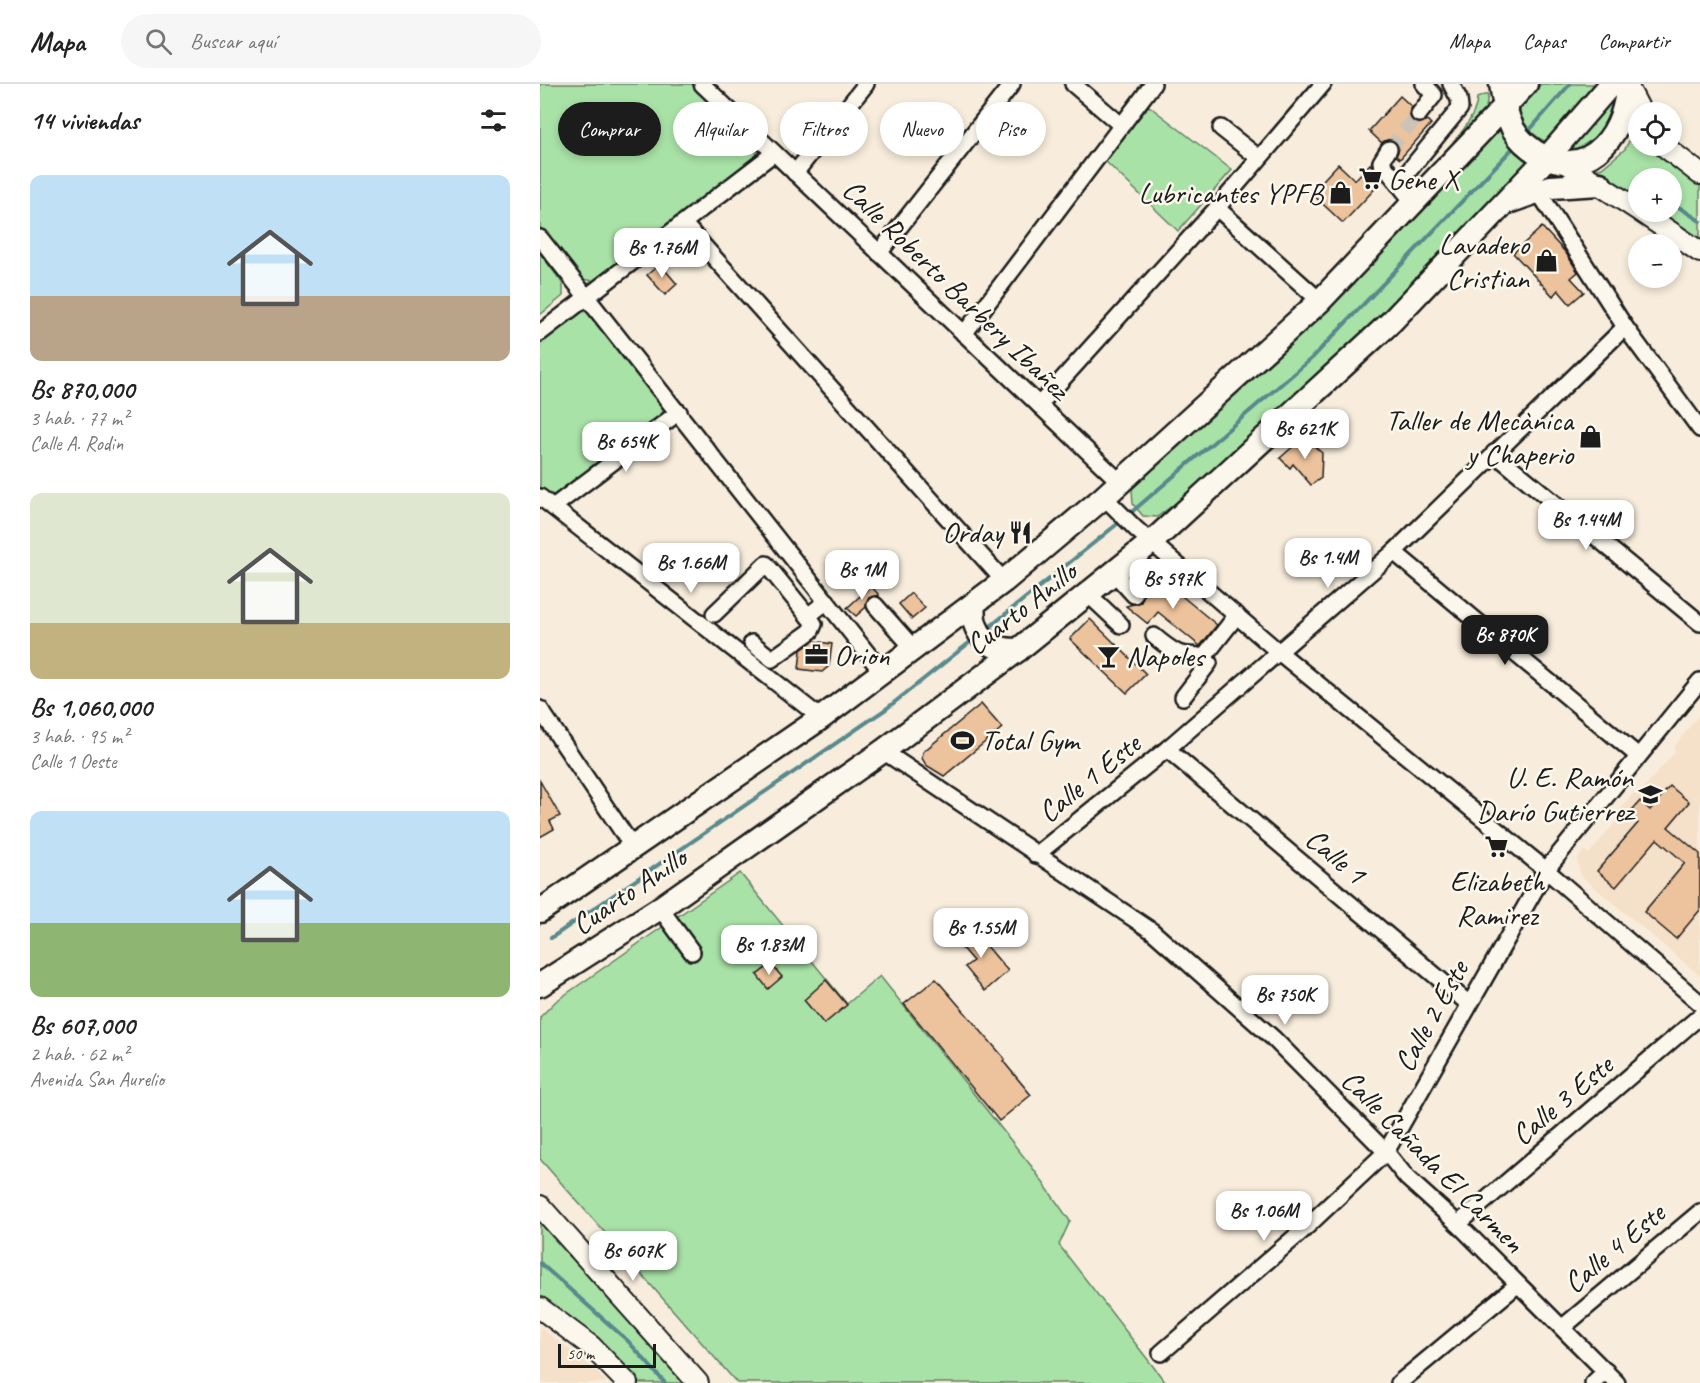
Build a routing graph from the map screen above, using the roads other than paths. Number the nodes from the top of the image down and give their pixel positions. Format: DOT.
graph roads {
  1 [pos="866,84"];
  2 [pos="1012,84"];
  3 [pos="1073,84"];
  4 [pos="1153,84"];
  5 [pos="1323,84"];
  6 [pos="1451,84"];
  7 [pos="1501,84"];
  8 [pos="1526,84"];
  9 [pos="1611,84"];
  10 [pos="1628,84"];
  11 [pos="705,85"];
  12 [pos="1434,88"];
  13 [pos="1636,102"];
  14 [pos="1505,108"];
  15 [pos="1419,114"];
  16 [pos="1121,125"];
  17 [pos="1221,128"];
  18 [pos="1389,149"];
  19 [pos="774,153"];
  20 [pos="1677,156"];
  21 [pos="1259,158"];
  22 [pos="1555,160"];
  23 [pos="795,173"];
  24 [pos="1700,174"];
  25 [pos="1398,184"];
  26 [pos="1600,184"];
  27 [pos="1538,191"];
  28 [pos="1414,203"];
  29 [pos="1628,203"];
  30 [pos="1502,206"];
  31 [pos="1217,208"];
  32 [pos="1655,222"];
  33 [pos="684,224"];
  34 [pos="540,238"];
  35 [pos="1700,252"];
  36 [pos="879,253"];
  37 [pos="585,297"];
  38 [pos="1320,301"];
  39 [pos="1625,327"];
  40 [pos="540,333"];
  41 [pos="964,334"];
  42 [pos="1039,405"];
  43 [pos="679,412"];
  44 [pos="1700,429"];
  45 [pos="1494,453"];
  46 [pos="540,496"];
  47 [pos="1114,497"];
  48 [pos="553,507"];
  49 [pos="1144,535"];
  50 [pos="1394,552"];
  51 [pos="1114,573"];
  52 [pos="1004,581"];
  53 [pos="1088,594"];
  54 [pos="1134,595"];
  55 [pos="827,601"];
  56 [pos="974,604"];
  57 [pos="875,605"];
  58 [pos="714,614"];
  59 [pos="1237,615"];
  60 [pos="808,616"];
  61 [pos="1700,623"];
  62 [pos="944,626"];
  63 [pos="1121,626"];
  64 [pos="1154,636"];
  65 [pos="980,640"];
  66 [pos="914,648"];
  67 [pos="1018,650"];
  68 [pos="1280,653"];
  69 [pos="1204,657"];
  70 [pos="749,662"];
  71 [pos="990,671"];
  72 [pos="882,672"];
  73 [pos="1700,681"];
  74 [pos="1183,697"];
  75 [pos="540,709"];
  76 [pos="821,718"];
  77 [pos="1167,749"];
  78 [pos="883,751"];
  79 [pos="1637,755"];
  80 [pos="634,849"];
  81 [pos="1036,855"];
  82 [pos="1546,870"];
  83 [pos="660,908"];
  84 [pos="540,911"];
  85 [pos="692,952"];
  86 [pos="540,986"];
  87 [pos="1700,1003"];
  88 [pos="1469,1004"];
  89 [pos="1700,1016"];
  90 [pos="1386,1152"];
  91 [pos="540,1206"];
  92 [pos="1700,1212"];
  93 [pos="1458,1224"];
  94 [pos="1517,1285"];
  95 [pos="540,1308"];
  96 [pos="1563,1327"];
  97 [pos="1161,1353"];
  98 [pos="1606,1371"];
  99 [pos="627,1383"];
  100 [pos="698,1383"];
  101 [pos="1399,1383"];
  102 [pos="1593,1383"];
  103 [pos="1617,1383"];
  1 -- 23 [label="street"];
  2 -- 36 [label="street"];
  3 -- 16 [label="street"];
  4 -- 16 [label="street"];
  5 -- 21 [label="street"];
  6 -- 25 [label="street"];
  7 -- 14 [label="highway"];
  8 -- 14 [label="highway, Cuarto Anillo"];
  9 -- 22 [label="highway, Cuarto Anillo"];
  10 -- 13 [label="main road"];
  10 -- 22 [label="highway"];
  11 -- 19 [label="street, Calle Roberto Barbery Ibañez"];
  12 -- 15 [label="street"];
  14 -- 22 [label="highway"];
  14 -- 28 [label="highway, Cuarto Anillo"];
  16 -- 41 [label="street"];
  17 -- 21 [label="street"];
  18 -- 25 [label="street"];
  19 -- 23 [label="street, Calle Roberto Barbery Ibañez"];
  19 -- 33 [label="street"];
  20 -- 24 [label="main road"];
  21 -- 31 [label="street"];
  22 -- 26 [label="main road"];
  22 -- 30 [label="highway, Cuarto Anillo"];
  23 -- 36 [label="street, Calle Roberto Barbery Ibañez"];
  25 -- 28 [label="street"];
  26 -- 27 [label="highway"];
  26 -- 29 [label="main road"];
  27 -- 30 [label="highway"];
  27 -- 39 [label="street"];
  28 -- 38 [label="highway, Cuarto Anillo"];
  30 -- 49 [label="highway, Cuarto Anillo"];
  31 -- 38 [label="street"];
  31 -- 42 [label="street"];
  32 -- 35 [label="main road"];
  33 -- 37 [label="street"];
  33 -- 52 [label="street"];
  34 -- 37 [label="street"];
  36 -- 41 [label="street, Calle Roberto Barbery Ibañez"];
  37 -- 40 [label="street"];
  37 -- 43 [label="street"];
  38 -- 47 [label="highway, Cuarto Anillo"];
  39 -- 44 [label="street"];
  39 -- 45 [label="street, Calle 1 Este"];
  41 -- 42 [label="street, Calle Roberto Barbery Ibañez"];
  42 -- 47 [label="street, Calle Roberto Barbery Ibañez"];
  43 -- 48 [label="street"];
  43 -- 55 [label="street"];
  45 -- 50 [label="street, Calle 1 Este"];
  45 -- 61 [label="street"];
  46 -- 48 [label="street"];
  47 -- 49 [label="street, Calle Roberto Barbery Ibañez"];
  47 -- 52 [label="highway, Cuarto Anillo"];
  48 -- 70 [label="street"];
  49 -- 51 [label="highway, Cuarto Anillo"];
  49 -- 59 [label="street, Calle Roberto Barbery Ibañez"];
  50 -- 68 [label="street, Calle 1 Este"];
  50 -- 79 [label="street"];
  51 -- 53 [label="highway, Cuarto Anillo"];
  51 -- 54 [label="street"];
  52 -- 56 [label="highway, Cuarto Anillo"];
  53 -- 63 [label="street"];
  53 -- 67 [label="highway, Cuarto Anillo"];
  55 -- 60 [label="street"];
  55 -- 72 [label="street"];
  56 -- 62 [label="highway, Cuarto Anillo"];
  56 -- 65 [label="highway"];
  57 -- 66 [label="street"];
  58 -- 60 [label="street"];
  59 -- 68 [label="street, Calle Roberto Barbery Ibañez"];
  59 -- 69 [label="street"];
  60 -- 70 [label="street"];
  62 -- 65 [label="highway"];
  62 -- 66 [label="highway, Cuarto Anillo"];
  64 -- 69 [label="street"];
  65 -- 67 [label="highway"];
  65 -- 71 [label="highway"];
  66 -- 72 [label="highway, Cuarto Anillo"];
  67 -- 71 [label="highway, Cuarto Anillo"];
  68 -- 77 [label="street, Calle 1 Este"];
  68 -- 82 [label="street, Calle Roberto Barbery Ibañez"];
  69 -- 74 [label="street"];
  70 -- 76 [label="street"];
  71 -- 78 [label="highway, Cuarto Anillo"];
  72 -- 76 [label="highway, Cuarto Anillo"];
  73 -- 79 [label="street, Calle 2 Este"];
  75 -- 80 [label="street"];
  76 -- 80 [label="highway, Cuarto Anillo"];
  77 -- 81 [label="street, Calle 1 Este"];
  77 -- 88 [label="street, Calle 1"];
  78 -- 81 [label="street, Calle Cañada El Carmen"];
  78 -- 83 [label="highway, Cuarto Anillo"];
  79 -- 82 [label="street, Calle 2 Este"];
  80 -- 84 [label="highway, Cuarto Anillo"];
  81 -- 90 [label="street, Calle Cañada El Carmen"];
  82 -- 87 [label="street, Calle Roberto Barbery Ibañez"];
  82 -- 88 [label="street, Calle 2 Este"];
  83 -- 85 [label="street"];
  83 -- 86 [label="highway, Cuarto Anillo"];
  88 -- 90 [label="street, Calle 2 Este"];
  89 -- 93 [label="street, Calle 3 Este"];
  90 -- 93 [label="street, Calle Cañada El Carmen"];
  90 -- 97 [label="street, Calle 2 Este"];
  91 -- 100 [label="main road"];
  92 -- 96 [label="street, Calle 4 Este"];
  93 -- 94 [label="street, Calle Cañada El Carmen"];
  94 -- 96 [label="street, Calle Cañada El Carmen"];
  94 -- 101 [label="street"];
  95 -- 99 [label="main road"];
  96 -- 98 [label="street, Calle Cañada El Carmen"];
  98 -- 102 [label="street"];
  98 -- 103 [label="street, Calle Cañada El Carmen"];
}
